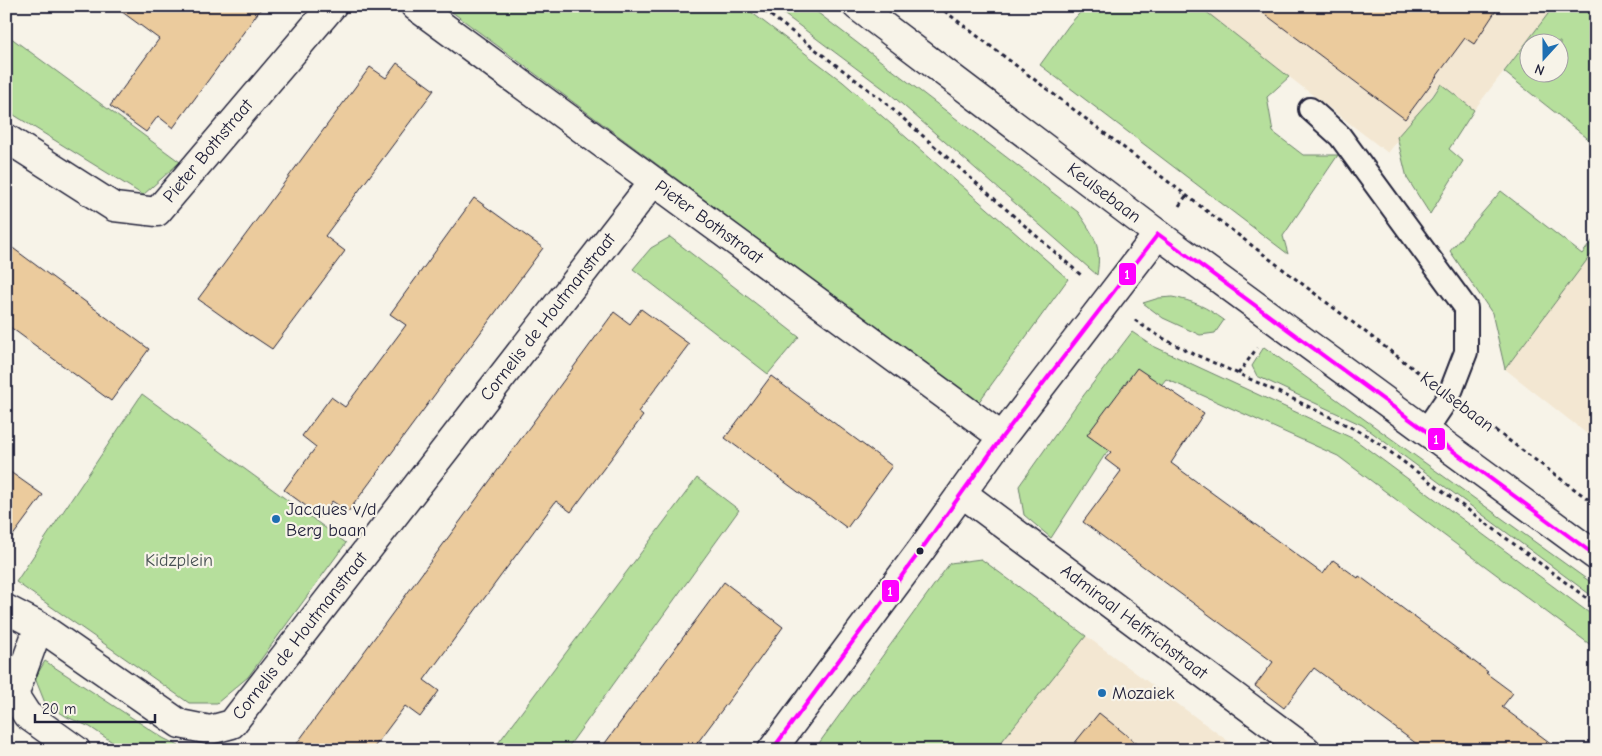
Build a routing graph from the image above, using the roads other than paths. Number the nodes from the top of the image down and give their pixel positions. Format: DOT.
graph roads {
  1 [pos="332,6"];
  2 [pos="416,6"];
  3 [pos="861,7"];
  4 [pos="1310,109"];
  5 [pos="6,138"];
  6 [pos="654,182"];
  7 [pos="1158,234"];
  8 [pos="1426,430"];
  9 [pos="1002,437"];
  10 [pos="962,493"];
  11 [pos="1596,556"];
  12 [pos="6,609"];
  13 [pos="39,626"];
  14 [pos="76,750"];
  15 [pos="772,750"];
  16 [pos="1306,750"];
  1 -- 5 [label="street, Pieter Bothstraat"];
  2 -- 6 [label="street, Pieter Bothstraat"];
  3 -- 7 [label="street, Keulsebaan"];
  4 -- 8 [label="lane"];
  6 -- 9 [label="street, Pieter Bothstraat"];
  6 -- 13 [label="street, Cornelis de Houtmanstraat"];
  7 -- 8 [label="street, Keulsebaan"];
  7 -- 9 [label="street"];
  8 -- 11 [label="street, Keulsebaan"];
  9 -- 10 [label="street"];
  10 -- 15 [label="street"];
  10 -- 16 [label="street, Admiraal Helfrichstraat"];
  12 -- 13 [label="street, Cornelis de Houtmanstraat"];
  13 -- 14 [label="street"];
}
